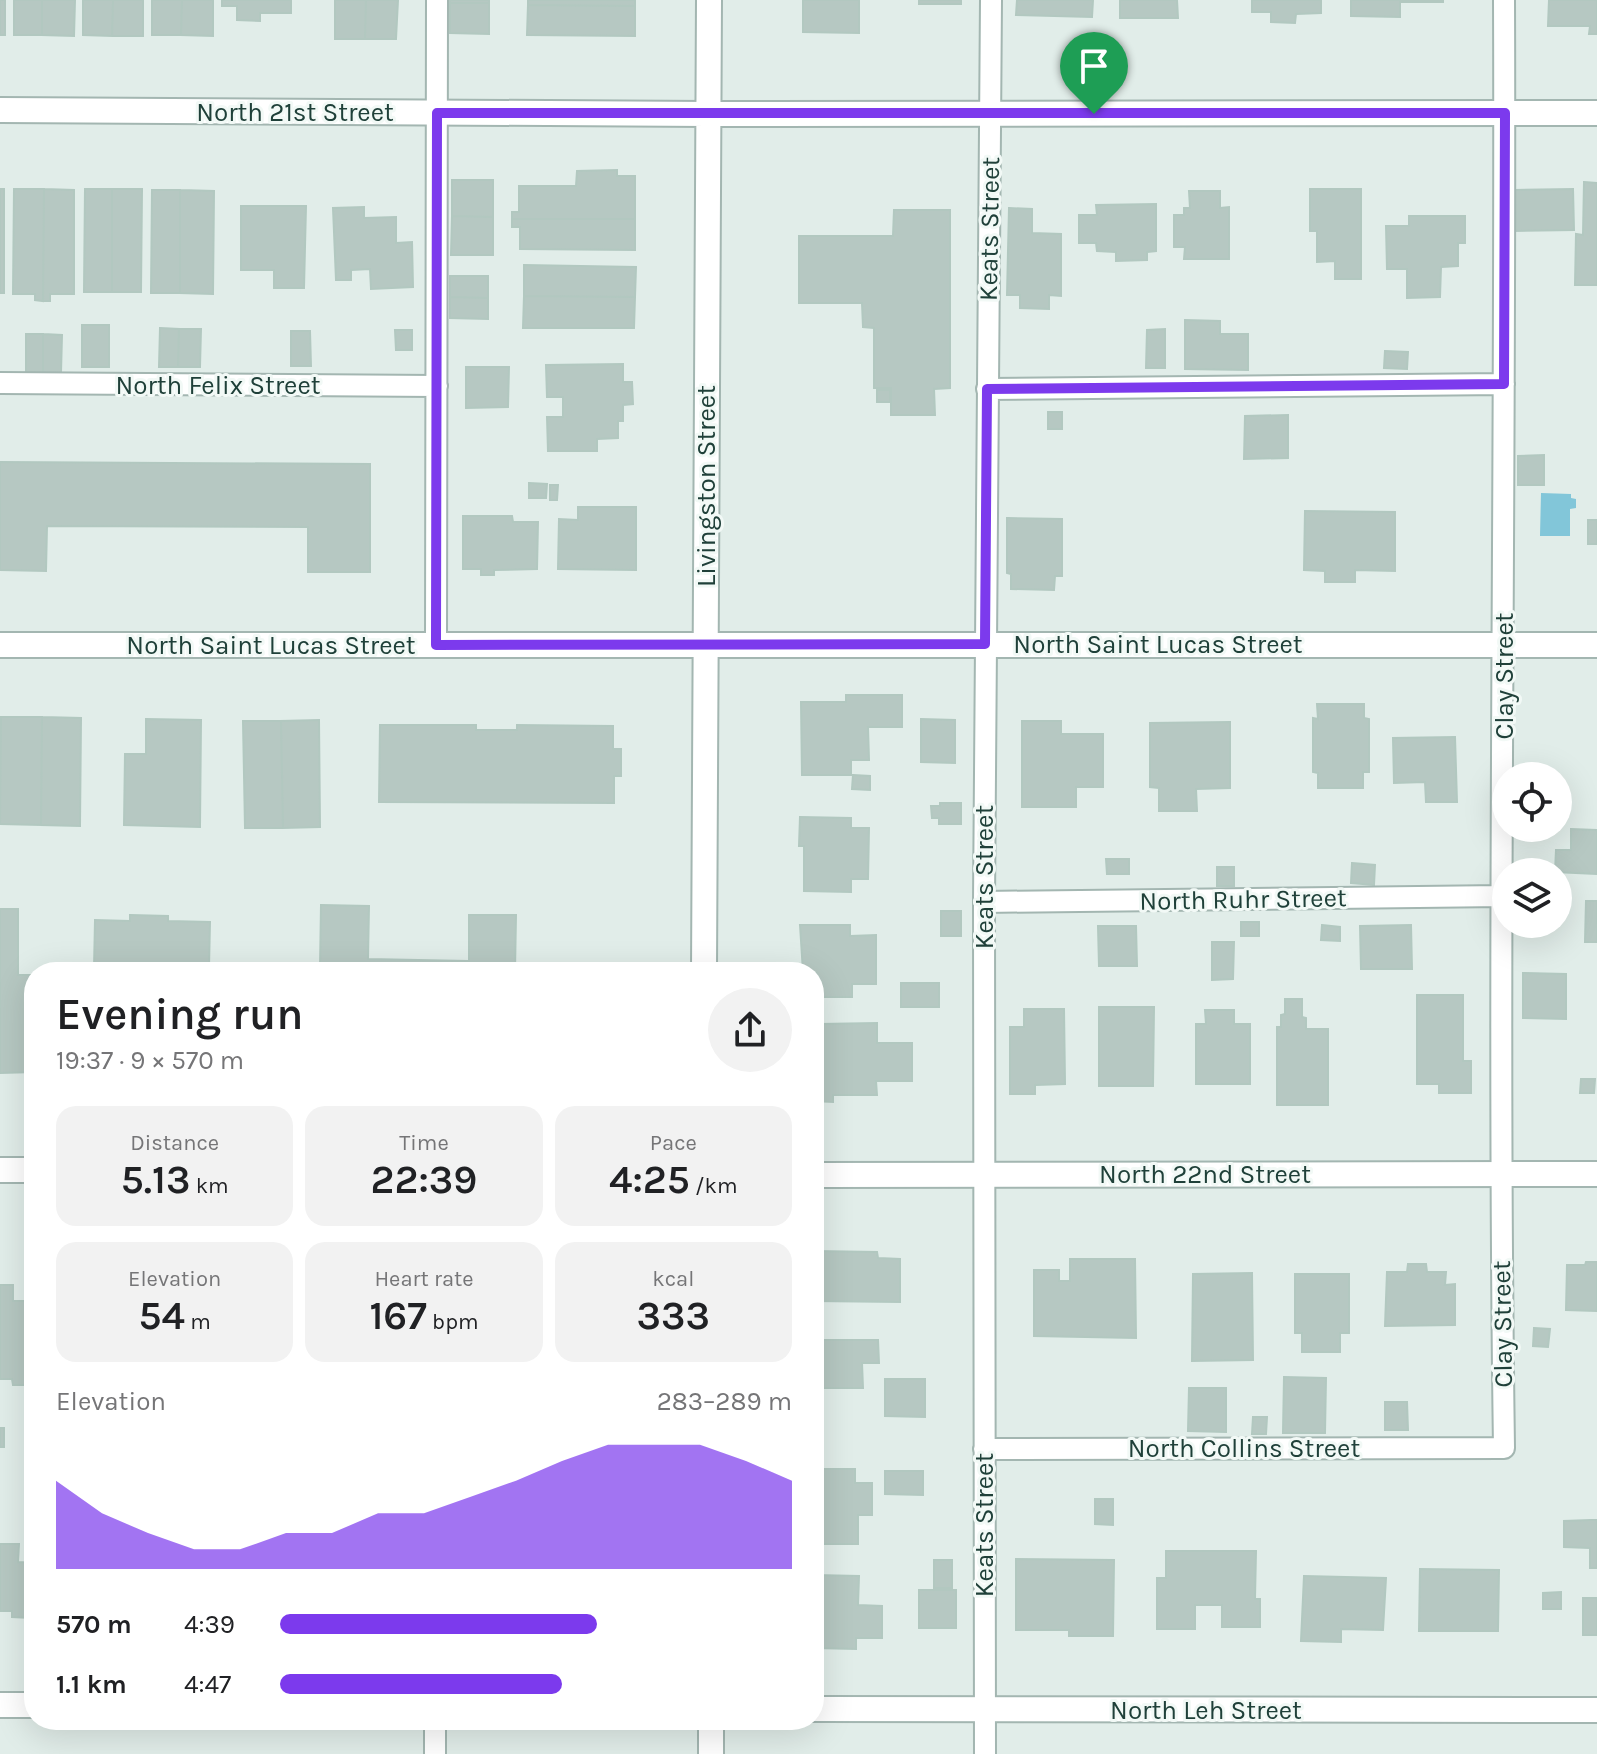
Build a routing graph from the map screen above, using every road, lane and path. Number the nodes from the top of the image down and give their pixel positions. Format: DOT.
graph roads {
  1 [pos="437,0"];
  2 [pos="709,0"];
  3 [pos="991,0"];
  4 [pos="1504,0"];
  5 [pos="0,110"];
  6 [pos="437,113"];
  7 [pos="1505,113"];
  8 [pos="1597,113"];
  9 [pos="707,114"];
  10 [pos="991,114"];
  11 [pos="0,383"];
  12 [pos="1504,384"];
  13 [pos="437,386"];
  14 [pos="987,389"];
  15 [pos="705,644"];
  16 [pos="985,644"];
  17 [pos="0,645"];
  18 [pos="436,645"];
  19 [pos="1504,645"];
  20 [pos="1597,645"];
  21 [pos="1502,858"];
  22 [pos="1492,896"];
  23 [pos="984,902"];
  24 [pos="1502,938"];
  25 [pos="704,962"];
  26 [pos="0,1170"];
  27 [pos="24,1170"];
  28 [pos="983,1173"];
  29 [pos="1500,1174"];
  30 [pos="1597,1174"];
  31 [pos="824,1175"];
  32 [pos="1504,1448"];
  33 [pos="984,1449"];
  34 [pos="0,1705"];
  35 [pos="24,1705"];
  36 [pos="824,1709"];
  37 [pos="985,1709"];
  38 [pos="1597,1710"];
  39 [pos="435,1730"];
  40 [pos="711,1730"];
  41 [pos="435,1754"];
  42 [pos="711,1754"];
  43 [pos="985,1754"];
  1 -- 6 [label="lane"];
  2 -- 9 [label="street, Livingston Street"];
  3 -- 10 [label="lane, Keats Street"];
  4 -- 7 [label="lane, Clay Street"];
  5 -- 6 [label="street, North 21st Street"];
  6 -- 9 [label="street, North 21st Street"];
  6 -- 13 [label="lane"];
  7 -- 8 [label="street, North 21st Street"];
  7 -- 10 [label="street, North 21st Street"];
  7 -- 12 [label="lane, Clay Street"];
  9 -- 10 [label="street, North 21st Street"];
  9 -- 15 [label="street, Livingston Street"];
  10 -- 14 [label="lane, Keats Street"];
  11 -- 13 [label="lane, North Felix Street"];
  12 -- 14 [label="lane"];
  12 -- 19 [label="lane, Clay Street"];
  13 -- 18 [label="lane"];
  14 -- 16 [label="lane, Keats Street"];
  15 -- 16 [label="street, North Saint Lucas Street"];
  15 -- 18 [label="street, North Saint Lucas Street"];
  15 -- 25 [label="street, Livingston Street"];
  16 -- 19 [label="street, North Saint Lucas Street"];
  16 -- 23 [label="lane, Keats Street"];
  17 -- 18 [label="street, North Saint Lucas Street"];
  19 -- 20 [label="street, North Saint Lucas Street"];
  19 -- 21 [label="lane, Clay Street"];
  22 -- 23 [label="lane, North Ruhr Street"];
  23 -- 28 [label="lane, Keats Street"];
  24 -- 29 [label="lane, Clay Street"];
  26 -- 27 [label="street"];
  28 -- 29 [label="street, North 22nd Street"];
  28 -- 31 [label="street, North 22nd Street"];
  28 -- 33 [label="lane, Keats Street"];
  29 -- 30 [label="street, North 22nd Street"];
  29 -- 32 [label="lane, Clay Street"];
  32 -- 33 [label="lane, North Collins Street"];
  33 -- 37 [label="lane, Keats Street"];
  34 -- 35 [label="street"];
  36 -- 37 [label="street, North Leh Street"];
  37 -- 38 [label="street, North Leh Street"];
  37 -- 43 [label="lane, Keats Street"];
  39 -- 41 [label="lane"];
  40 -- 42 [label="street"];
}
